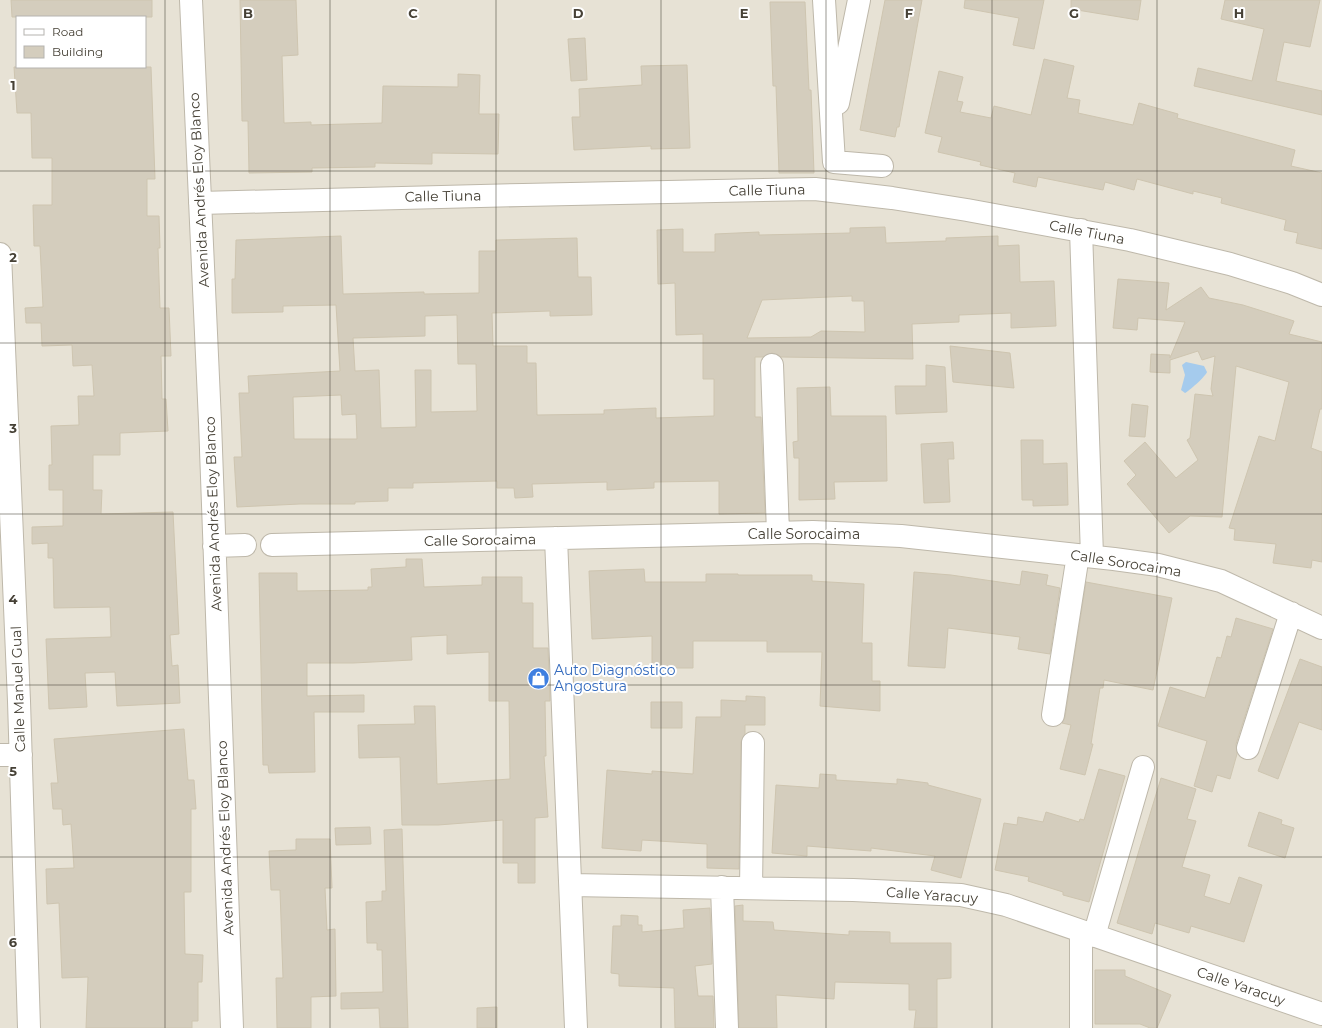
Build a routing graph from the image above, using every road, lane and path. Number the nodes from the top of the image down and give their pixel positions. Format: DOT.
graph roads {
  1 [pos="190,0"];
  2 [pos="824,0"];
  3 [pos="859,0"];
  4 [pos="832,131"];
  5 [pos="882,166"];
  6 [pos="200,203"];
  7 [pos="1081,230"];
  8 [pos="0,254"];
  9 [pos="1322,295"];
  10 [pos="772,365"];
  11 [pos="3,377"];
  12 [pos="778,533"];
  13 [pos="556,538"];
  14 [pos="245,545"];
  15 [pos="272,545"];
  16 [pos="214,546"];
  17 [pos="1085,556"];
  18 [pos="7,566"];
  19 [pos="1291,613"];
  20 [pos="1322,628"];
  21 [pos="1053,715"];
  22 [pos="753,743"];
  23 [pos="1248,748"];
  24 [pos="10,755"];
  25 [pos="1143,767"];
  26 [pos="570,885"];
  27 [pos="722,887"];
  28 [pos="751,888"];
  29 [pos="1088,934"];
  30 [pos="1322,1014"];
  31 [pos="29,1028"];
  32 [pos="232,1028"];
  33 [pos="576,1028"];
  34 [pos="727,1028"];
  35 [pos="1081,1028"];
  1 -- 6 [label="street, Avenida Andrés Eloy Blanco"];
  2 -- 4 [label="street"];
  3 -- 4 [label="street"];
  4 -- 5 [label="street"];
  6 -- 7 [label="street, Calle Tiuna"];
  6 -- 16 [label="street, Avenida Andrés Eloy Blanco"];
  7 -- 9 [label="street, Calle Tiuna"];
  7 -- 17 [label="street"];
  8 -- 11 [label="street, Calle Manuel Gual"];
  10 -- 12 [label="street"];
  11 -- 18 [label="street, Calle Manuel Gual"];
  12 -- 13 [label="street, Calle Sorocaima"];
  12 -- 17 [label="street, Calle Sorocaima"];
  13 -- 15 [label="street, Calle Sorocaima"];
  13 -- 26 [label="street"];
  14 -- 16 [label="street"];
  16 -- 32 [label="street, Avenida Andrés Eloy Blanco"];
  17 -- 19 [label="street, Calle Sorocaima"];
  17 -- 21 [label="street"];
  18 -- 24 [label="street, Calle Manuel Gual"];
  19 -- 20 [label="street, Calle Sorocaima"];
  19 -- 23 [label="street"];
  22 -- 28 [label="street"];
  24 -- 31 [label="street, Calle Manuel Gual"];
  25 -- 29 [label="street"];
  26 -- 27 [label="street, Calle Yaracuy"];
  26 -- 33 [label="street"];
  27 -- 28 [label="street, Calle Yaracuy"];
  27 -- 34 [label="street"];
  28 -- 29 [label="street, Calle Yaracuy"];
  29 -- 30 [label="street, Calle Yaracuy"];
  29 -- 35 [label="street"];
}
